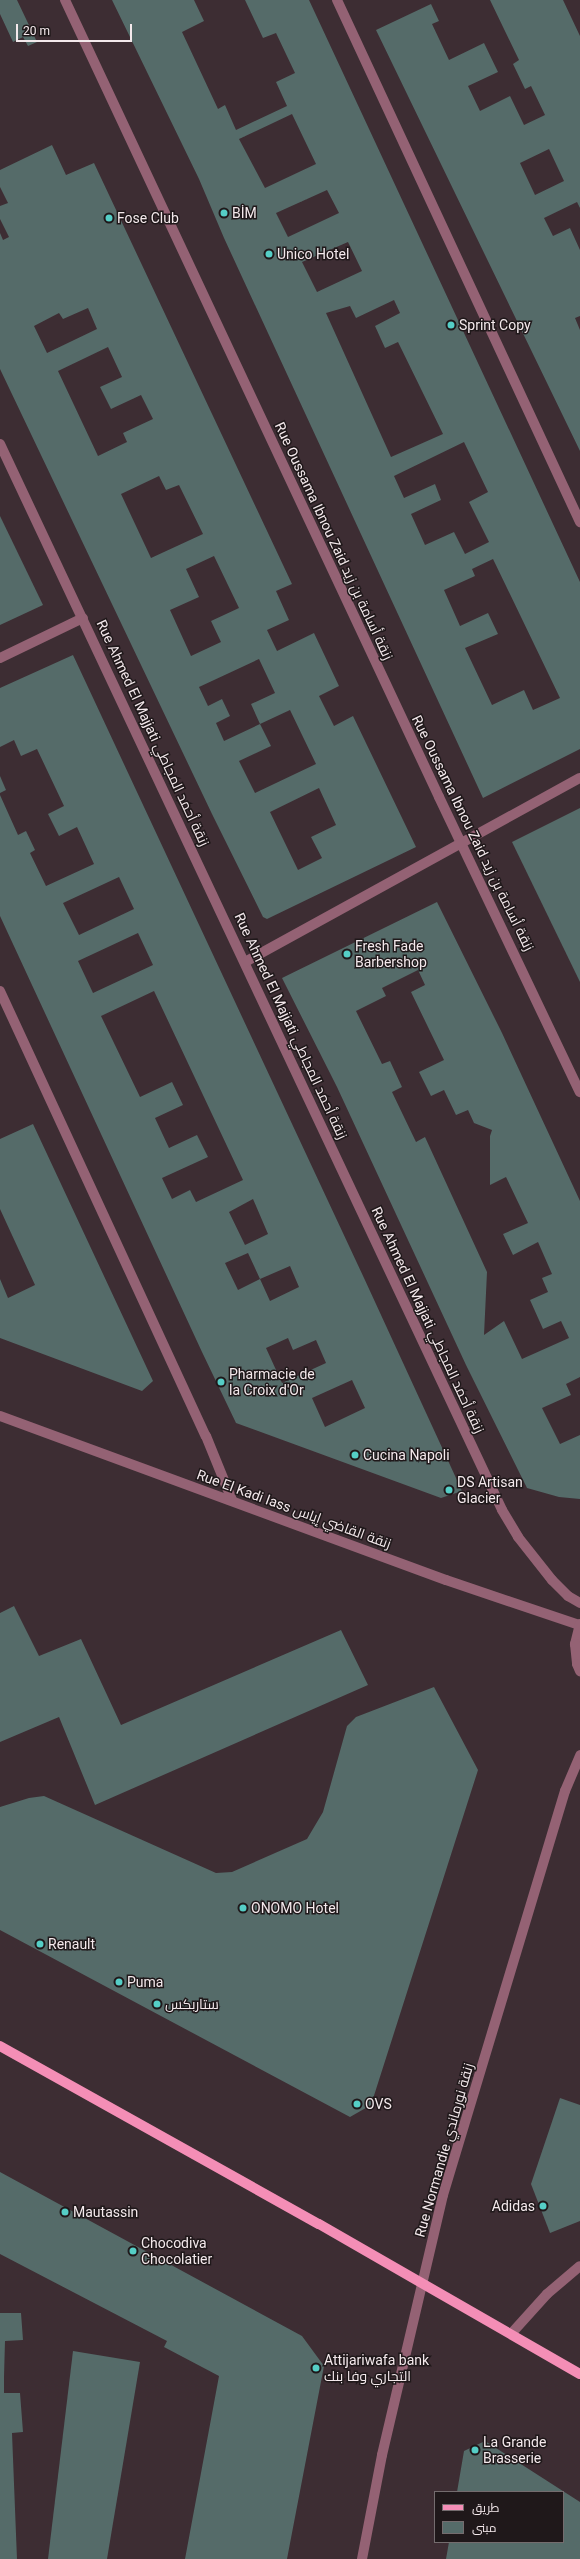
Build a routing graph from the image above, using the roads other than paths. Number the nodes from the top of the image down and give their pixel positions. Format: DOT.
graph roads {
  1 [pos="65,0"];
  2 [pos="336,0"];
  3 [pos="0,444"];
  4 [pos="580,522"];
  5 [pos="83,618"];
  6 [pos="0,658"];
  7 [pos="580,778"];
  8 [pos="461,843"];
  9 [pos="245,962"];
  10 [pos="0,991"];
  11 [pos="580,1092"];
  12 [pos="0,1416"];
  13 [pos="232,1500"];
  14 [pos="580,1604"];
  15 [pos="580,1625"];
  16 [pos="580,1671"];
  17 [pos="580,1755"];
  18 [pos="0,2046"];
  19 [pos="580,2266"];
  20 [pos="423,2283"];
  21 [pos="511,2334"];
  22 [pos="580,2374"];
  23 [pos="362,2559"];
  1 -- 8 [label="street, Rue Oussama Ibnou Zaid زنقة أسامة بن زيد"];
  2 -- 4 [label="street"];
  3 -- 5 [label="street, Rue Ahmed El Majjati زنقة أحمد المجاطي"];
  5 -- 6 [label="street"];
  5 -- 9 [label="street, Rue Ahmed El Majjati زنقة أحمد المجاطي"];
  7 -- 8 [label="street"];
  8 -- 9 [label="street"];
  8 -- 11 [label="street, Rue Oussama Ibnou Zaid زنقة أسامة بن زيد"];
  9 -- 14 [label="street, Rue Ahmed El Majjati زنقة أحمد المجاطي"];
  10 -- 13 [label="street"];
  12 -- 13 [label="street, Rue El Kadi Iass زنقة القاضي إياس"];
  13 -- 15 [label="street, Rue El Kadi Iass زنقة القاضي إياس"];
  15 -- 16 [label="street"];
  17 -- 20 [label="street, Rue Normandie زنقة نورماندي"];
  18 -- 20 [label="main road"];
  19 -- 21 [label="street"];
  20 -- 21 [label="main road"];
  20 -- 23 [label="street, Rue Normandie زنقة نورماندي"];
  21 -- 22 [label="main road"];
}
